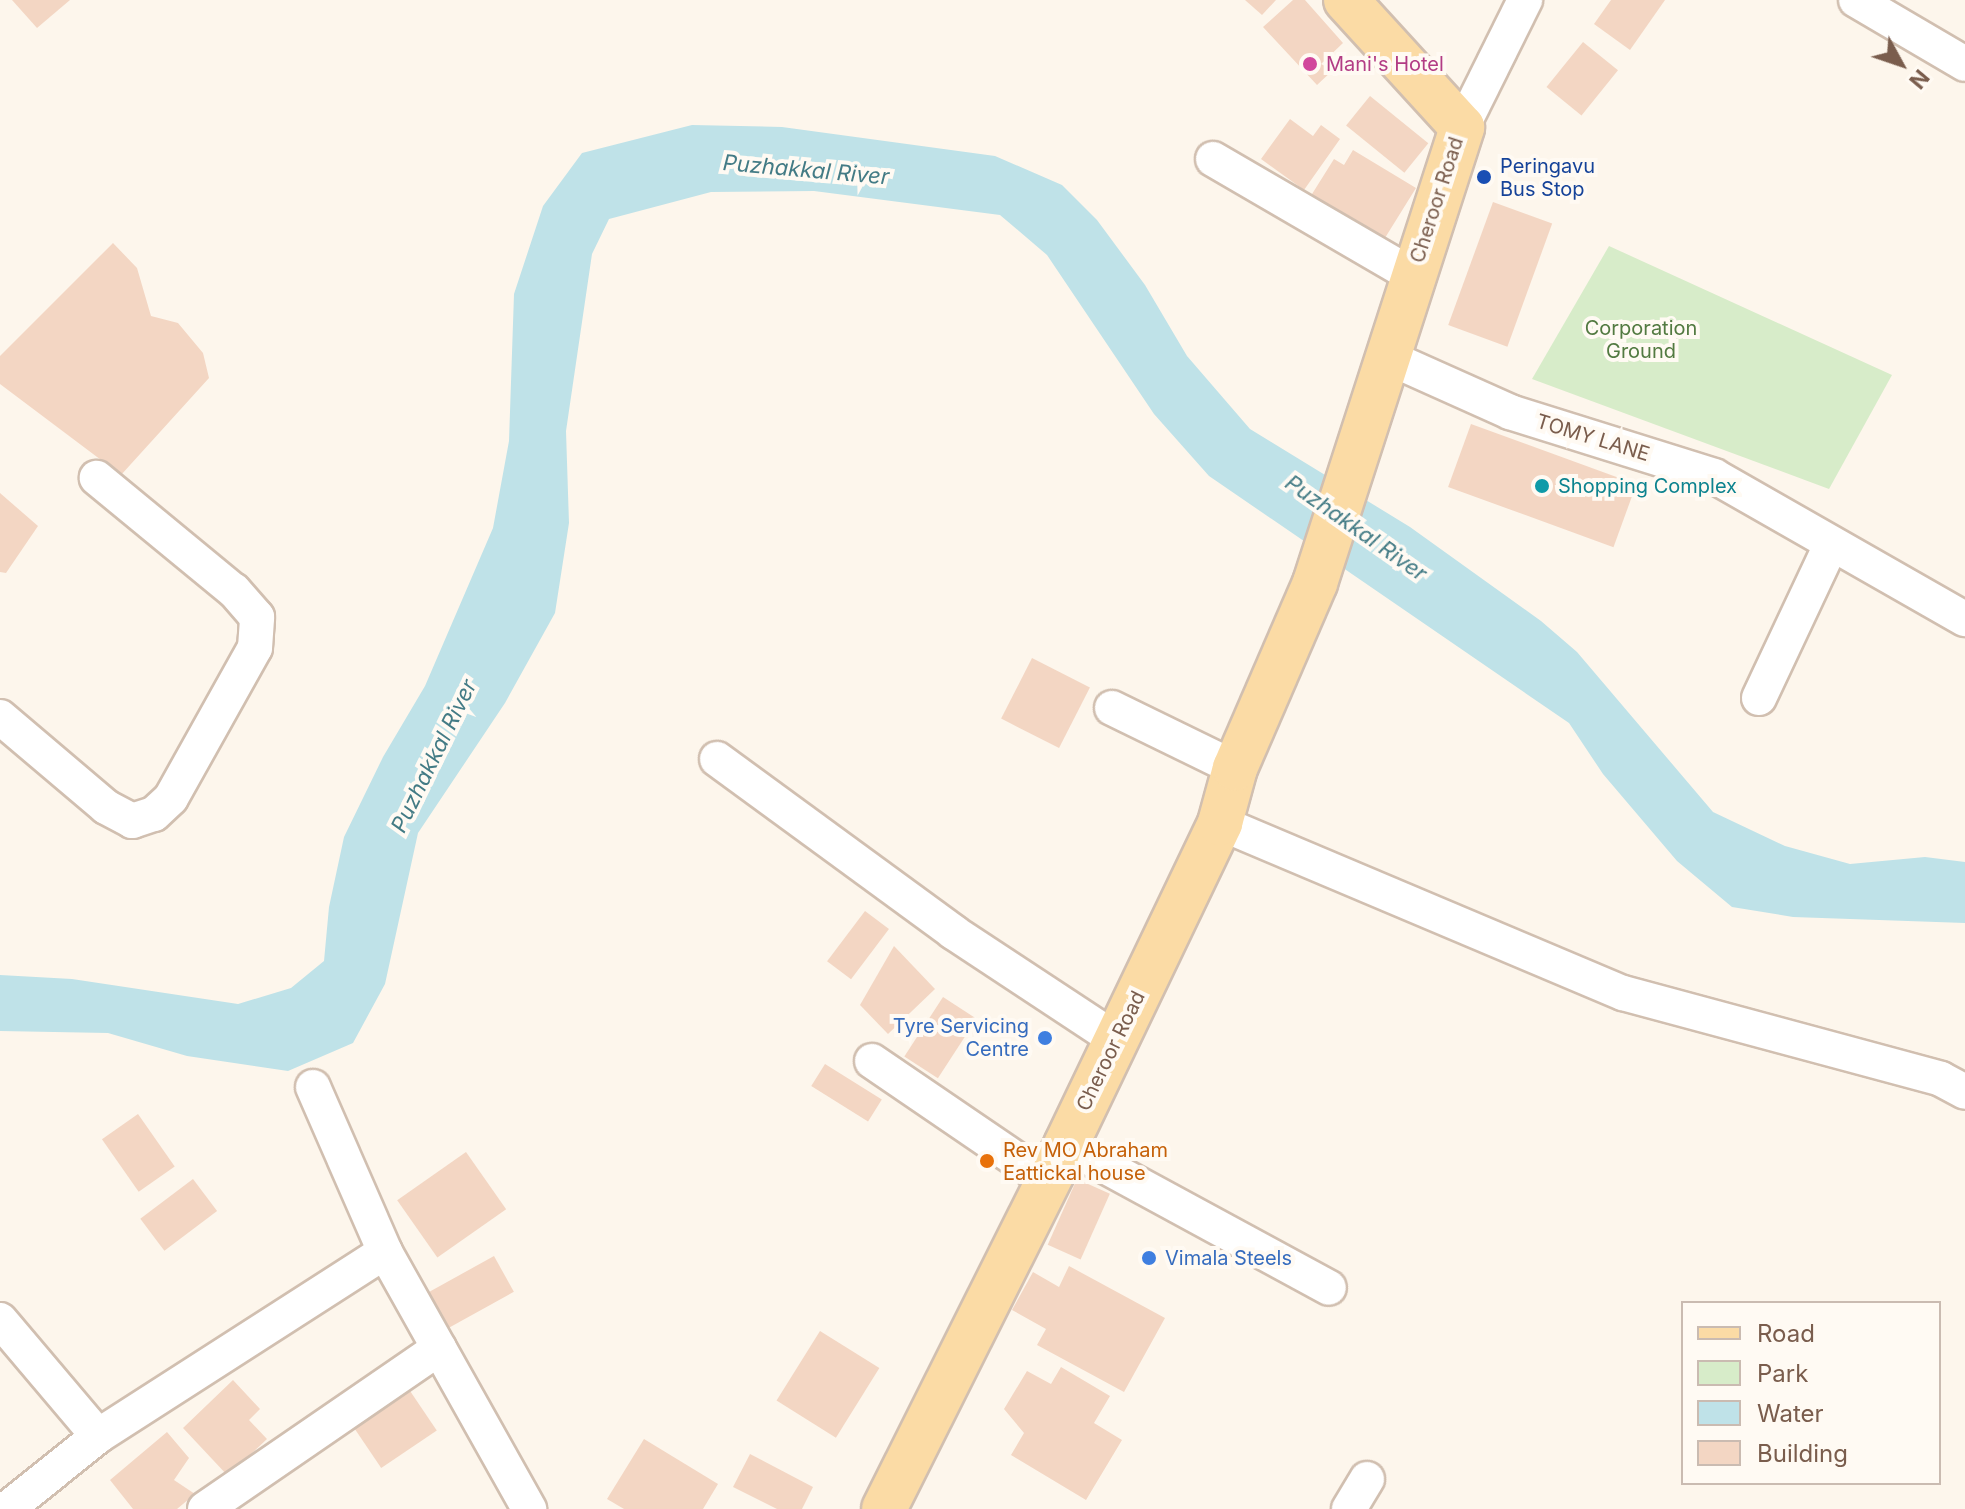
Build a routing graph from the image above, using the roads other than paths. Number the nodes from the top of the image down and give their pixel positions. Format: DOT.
graph roads {
  1 [pos="1346,0"];
  2 [pos="1525,0"];
  3 [pos="1856,0"];
  4 [pos="1965,64"];
  5 [pos="1462,127"];
  6 [pos="1213,159"];
  7 [pos="1412,275"];
  8 [pos="1385,356"];
  9 [pos="97,478"];
  10 [pos="1831,545"];
  11 [pos="1965,619"];
  12 [pos="1759,698"];
  13 [pos="1112,708"];
  14 [pos="0,717"];
  15 [pos="717,759"];
  16 [pos="1235,768"];
  17 [pos="1220,823"];
  18 [pos="1117,1040"];
  19 [pos="872,1061"];
  20 [pos="313,1087"];
  21 [pos="1965,1092"];
  22 [pos="1057,1163"];
  23 [pos="385,1252"];
  24 [pos="1329,1288"];
  25 [pos="0,1320"];
  26 [pos="439,1348"];
  27 [pos="98,1436"];
  28 [pos="1367,1479"];
  29 [pos="229,1502"];
  30 [pos="894,1506"];
  31 [pos="7,1509"];
  32 [pos="529,1509"];
  33 [pos="1349,1509"];
  1 -- 5 [label="main road, Cheroor Road"];
  2 -- 5 [label="street"];
  3 -- 4 [label="street"];
  5 -- 7 [label="main road, Cheroor Road"];
  6 -- 7 [label="street"];
  7 -- 8 [label="main road, Cheroor Road"];
  8 -- 10 [label="street, TOMY LANE"];
  8 -- 16 [label="main road, Cheroor Road"];
  9 -- 14 [label="street"];
  10 -- 11 [label="street, TOMY LANE"];
  10 -- 12 [label="street"];
  13 -- 16 [label="street"];
  15 -- 18 [label="street"];
  16 -- 17 [label="main road, Cheroor Road"];
  17 -- 18 [label="main road, Cheroor Road"];
  17 -- 21 [label="street"];
  18 -- 22 [label="main road, Cheroor Road"];
  19 -- 22 [label="street"];
  20 -- 23 [label="street"];
  22 -- 24 [label="street"];
  22 -- 30 [label="main road, Cheroor Road"];
  23 -- 26 [label="street"];
  23 -- 27 [label="street"];
  25 -- 27 [label="street"];
  26 -- 29 [label="street"];
  26 -- 32 [label="street"];
  27 -- 31 [label="street"];
  28 -- 33 [label="street"];
}
